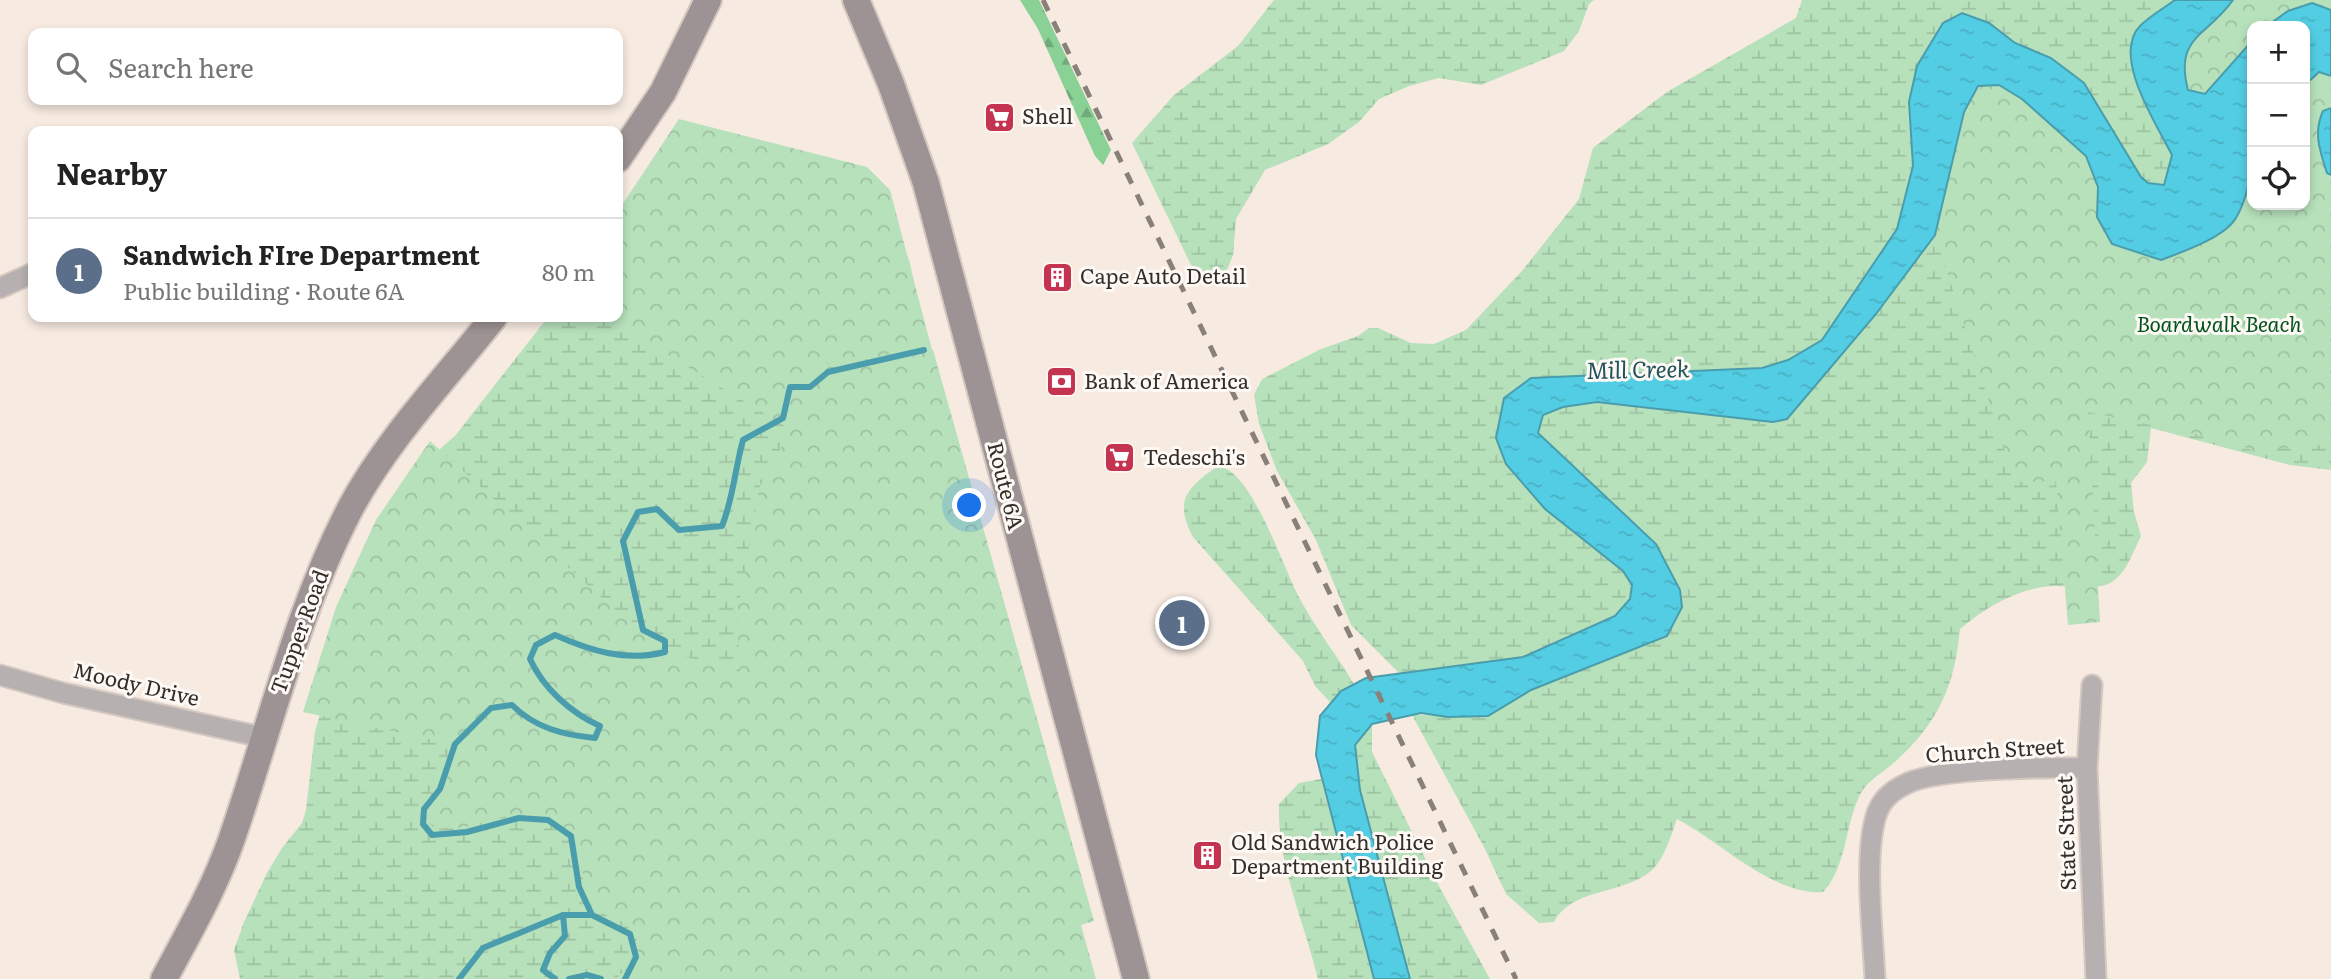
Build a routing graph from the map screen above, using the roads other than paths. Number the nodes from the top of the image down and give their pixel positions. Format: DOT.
graph roads {
  1 [pos="708,0"];
  2 [pos="856,0"];
  3 [pos="623,152"];
  4 [pos="28,275"];
  5 [pos="0,288"];
  6 [pos="490,322"];
  7 [pos="0,675"];
  8 [pos="2092,685"];
  9 [pos="262,737"];
  10 [pos="2088,768"];
  11 [pos="164,979"];
  12 [pos="1136,979"];
  13 [pos="1875,979"];
  14 [pos="2096,979"];
  1 -- 3 [label="main road"];
  2 -- 12 [label="main road, Route 6A"];
  4 -- 5 [label="street"];
  6 -- 9 [label="main road, Tupper Road"];
  7 -- 9 [label="street, Moody Drive"];
  8 -- 10 [label="street, State Street"];
  9 -- 11 [label="main road, Tupper Road"];
  10 -- 13 [label="street, Church Street"];
  10 -- 14 [label="street, State Street"];
}
